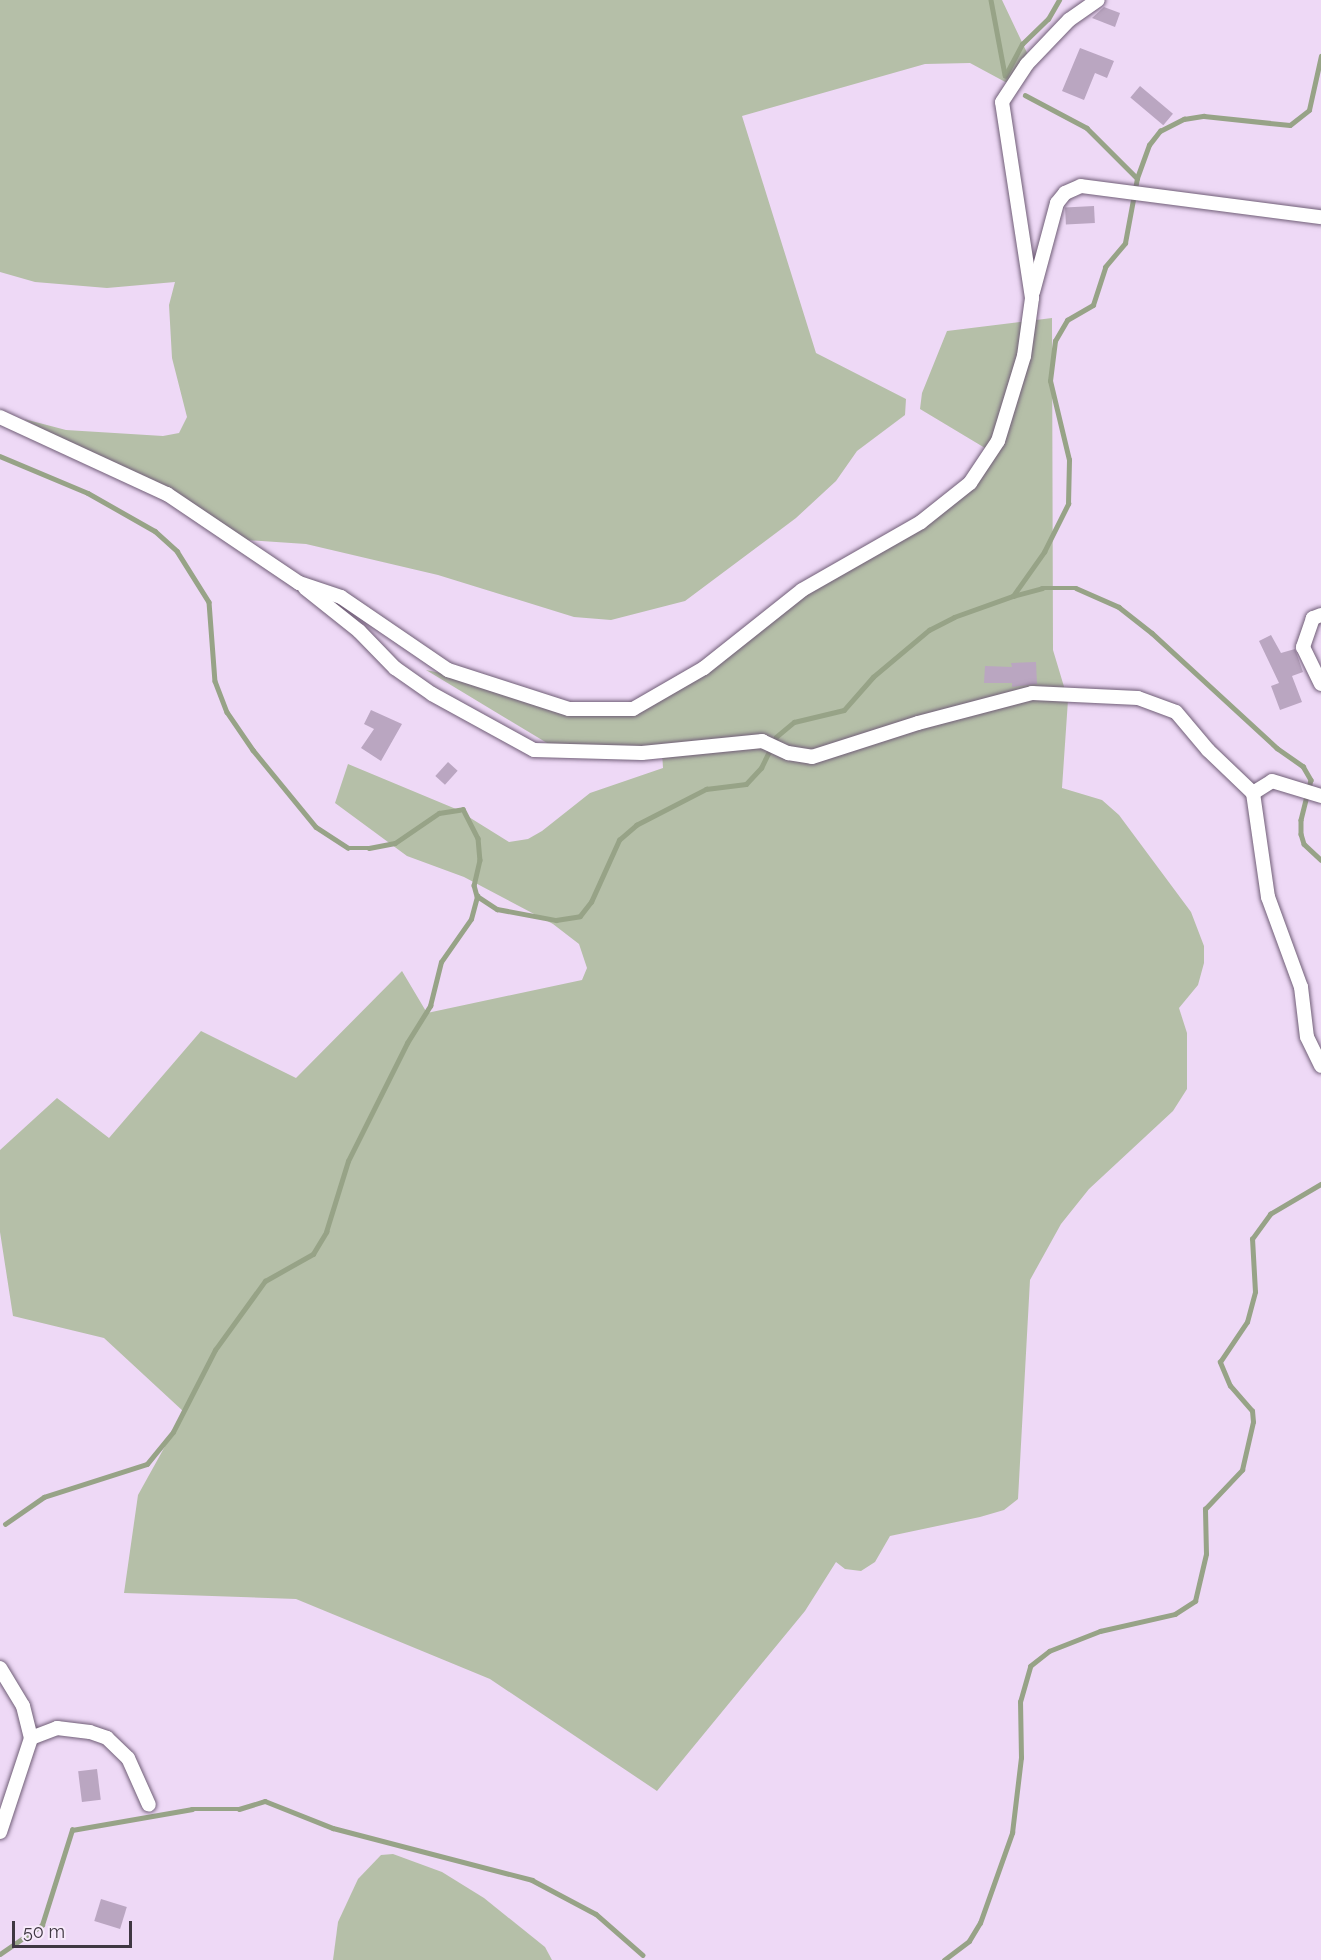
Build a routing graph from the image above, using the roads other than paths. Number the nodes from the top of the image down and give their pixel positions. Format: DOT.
graph roads {
  1 [pos="1098,0"];
  2 [pos="1321,217"];
  3 [pos="1032,298"];
  4 [pos="0,417"];
  5 [pos="299,583"];
  6 [pos="1321,615"];
  7 [pos="1321,684"];
  8 [pos="1253,793"];
  9 [pos="1320,796"];
  10 [pos="1321,1066"];
  11 [pos="0,1668"];
  12 [pos="31,1738"];
  13 [pos="149,1805"];
  14 [pos="0,1832"];
  1 -- 3 [label="street"];
  2 -- 3 [label="street"];
  3 -- 5 [label="street"];
  4 -- 5 [label="street"];
  5 -- 8 [label="street"];
  6 -- 7 [label="street"];
  8 -- 9 [label="street"];
  8 -- 10 [label="street"];
  11 -- 12 [label="street"];
  12 -- 13 [label="street"];
  12 -- 14 [label="street"];
}
